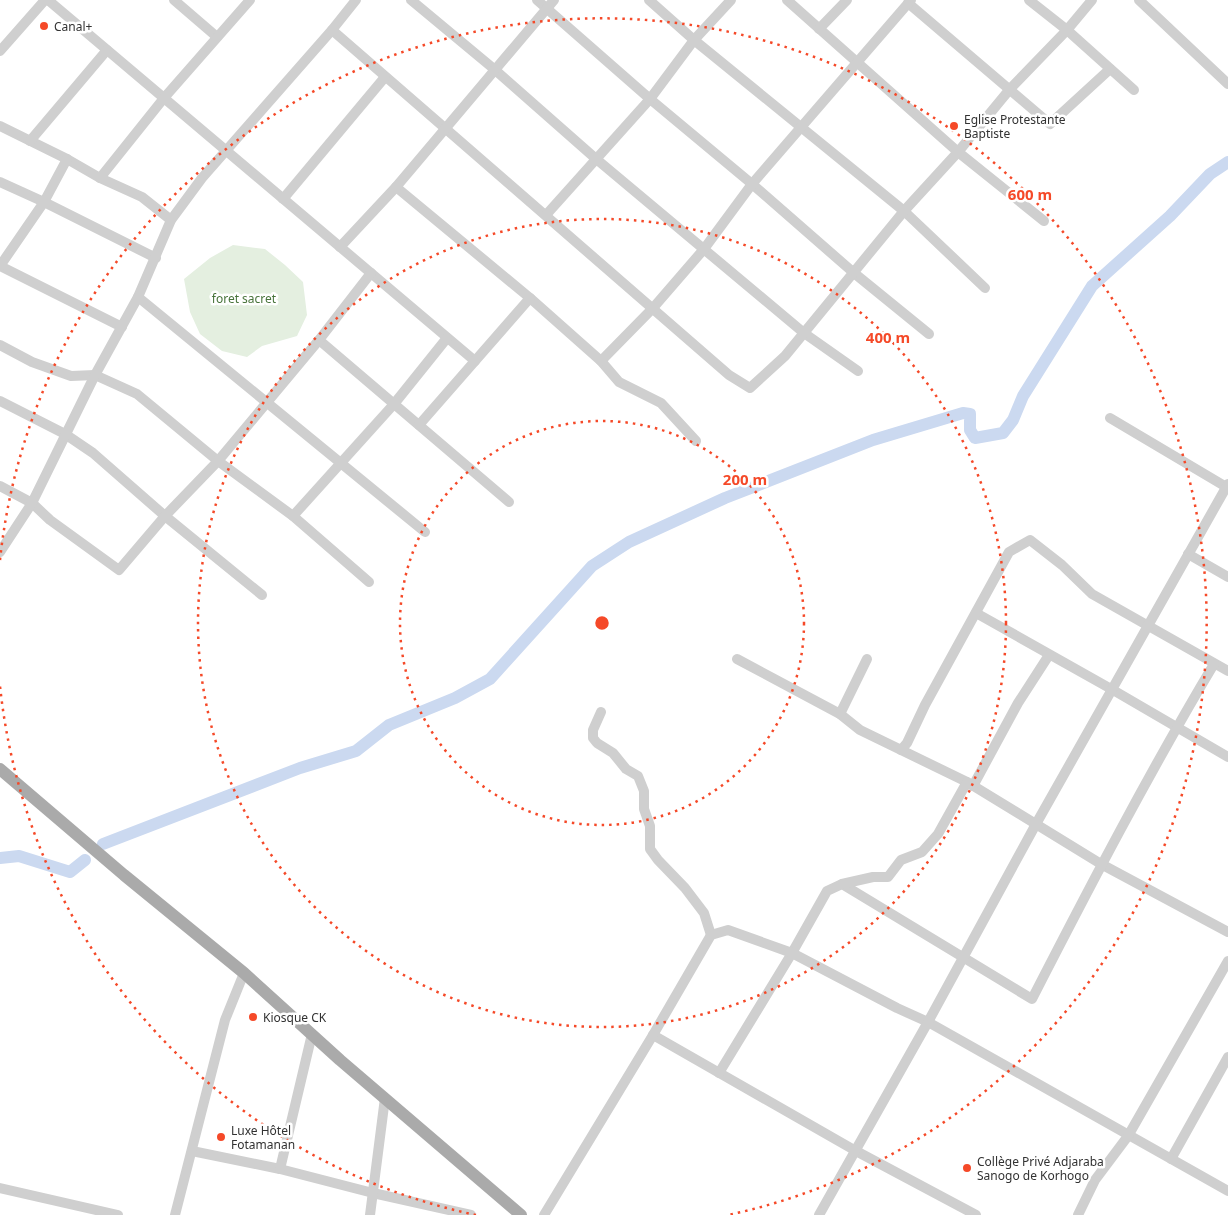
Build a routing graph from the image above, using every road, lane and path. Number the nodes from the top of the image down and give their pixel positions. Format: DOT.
graph roads {
  1 [pos="47,0"];
  2 [pos="174,0"];
  3 [pos="250,0"];
  4 [pos="356,0"];
  5 [pos="411,0"];
  6 [pos="537,0"];
  7 [pos="649,0"];
  8 [pos="731,0"];
  9 [pos="787,0"];
  10 [pos="847,0"];
  11 [pos="1029,0"];
  12 [pos="1092,0"];
  13 [pos="1139,0"];
  14 [pos="910,2"];
  15 [pos="550,4"];
  16 [pos="819,29"];
  17 [pos="332,30"];
  18 [pos="1067,30"];
  19 [pos="217,37"];
  20 [pos="694,40"];
  21 [pos="107,50"];
  22 [pos="0,51"];
  23 [pos="856,63"];
  24 [pos="494,69"];
  25 [pos="1110,69"];
  26 [pos="385,77"];
  27 [pos="1228,84"];
  28 [pos="1010,88"];
  29 [pos="1134,90"];
  30 [pos="164,98"];
  31 [pos="650,99"];
  32 [pos="0,126"];
  33 [pos="445,127"];
  34 [pos="802,128"];
  35 [pos="30,141"];
  36 [pos="226,151"];
  37 [pos="958,152"];
  38 [pos="595,158"];
  39 [pos="67,159"];
  40 [pos="100,178"];
  41 [pos="0,182"];
  42 [pos="752,184"];
  43 [pos="396,187"];
  44 [pos="283,199"];
  45 [pos="44,202"];
  46 [pos="904,211"];
  47 [pos="546,215"];
  48 [pos="171,220"];
  49 [pos="1044,221"];
  50 [pos="340,247"];
  51 [pos="704,249"];
  52 [pos="156,258"];
  53 [pos="0,266"];
  54 [pos="371,273"];
  55 [pos="854,273"];
  56 [pos="985,288"];
  57 [pos="138,297"];
  58 [pos="530,298"];
  59 [pos="653,308"];
  60 [pos="122,327"];
  61 [pos="804,333"];
  62 [pos="930,334"];
  63 [pos="447,338"];
  64 [pos="319,340"];
  65 [pos="0,345"];
  66 [pos="475,361"];
  67 [pos="601,361"];
  68 [pos="858,371"];
  69 [pos="95,375"];
  70 [pos="0,401"];
  71 [pos="266,402"];
  72 [pos="394,404"];
  73 [pos="1110,418"];
  74 [pos="419,425"];
  75 [pos="65,434"];
  76 [pos="696,441"];
  77 [pos="218,461"];
  78 [pos="342,464"];
  79 [pos="0,486"];
  80 [pos="1227,486"];
  81 [pos="509,502"];
  82 [pos="32,503"];
  83 [pos="165,516"];
  84 [pos="293,516"];
  85 [pos="425,532"];
  86 [pos="0,552"];
  87 [pos="1188,554"];
  88 [pos="1228,577"];
  89 [pos="368,582"];
  90 [pos="262,595"];
  91 [pos="976,613"];
  92 [pos="1148,626"];
  93 [pos="1049,655"];
  94 [pos="737,659"];
  95 [pos="867,659"];
  96 [pos="1214,664"];
  97 [pos="1228,671"];
  98 [pos="1113,690"];
  99 [pos="601,712"];
  100 [pos="840,714"];
  101 [pos="1177,726"];
  102 [pos="901,750"];
  103 [pos="1228,757"];
  104 [pos="0,769"];
  105 [pos="970,784"];
  106 [pos="1036,824"];
  107 [pos="1101,864"];
  108 [pos="842,884"];
  109 [pos="1227,929"];
  110 [pos="710,935"];
  111 [pos="792,953"];
  112 [pos="962,958"];
  113 [pos="1228,961"];
  114 [pos="244,973"];
  115 [pos="928,1022"];
  116 [pos="312,1034"];
  117 [pos="654,1035"];
  118 [pos="1228,1057"];
  119 [pos="719,1073"];
  120 [pos="385,1098"];
  121 [pos="1128,1136"];
  122 [pos="192,1151"];
  123 [pos="856,1151"];
  124 [pos="1171,1159"];
  125 [pos="280,1169"];
  126 [pos="0,1188"];
  127 [pos="1228,1191"];
  128 [pos="373,1193"];
  129 [pos="98,1213"];
  130 [pos="118,1215"];
  131 [pos="175,1215"];
  132 [pos="370,1215"];
  133 [pos="471,1215"];
  134 [pos="521,1215"];
  135 [pos="544,1215"];
  136 [pos="819,1215"];
  137 [pos="976,1215"];
  138 [pos="1078,1215"];
  1 -- 21 [label="street"];
  1 -- 22 [label="street"];
  2 -- 19 [label="street"];
  3 -- 19 [label="street"];
  4 -- 17 [label="street"];
  5 -- 24 [label="street"];
  6 -- 15 [label="street"];
  7 -- 20 [label="street"];
  8 -- 20 [label="street"];
  9 -- 16 [label="street"];
  10 -- 16 [label="street"];
  11 -- 18 [label="street"];
  12 -- 18 [label="street"];
  13 -- 27 [label="street"];
  14 -- 23 [label="street"];
  14 -- 28 [label="street"];
  15 -- 24 [label="street"];
  15 -- 31 [label="street"];
  16 -- 23 [label="street"];
  17 -- 26 [label="street"];
  17 -- 36 [label="street"];
  18 -- 25 [label="street"];
  18 -- 28 [label="street"];
  19 -- 30 [label="street"];
  20 -- 31 [label="street"];
  20 -- 34 [label="street"];
  21 -- 30 [label="street"];
  21 -- 35 [label="street"];
  23 -- 34 [label="street"];
  23 -- 37 [label="street"];
  24 -- 33 [label="street"];
  24 -- 38 [label="street"];
  25 -- 28 [label="street"];
  25 -- 29 [label="street"];
  26 -- 33 [label="street"];
  26 -- 44 [label="street"];
  28 -- 37 [label="street"];
  30 -- 36 [label="street"];
  30 -- 40 [label="street"];
  31 -- 38 [label="street"];
  31 -- 42 [label="street"];
  32 -- 35 [label="street"];
  33 -- 43 [label="street"];
  33 -- 47 [label="street"];
  34 -- 42 [label="street"];
  34 -- 46 [label="street"];
  35 -- 39 [label="street"];
  36 -- 44 [label="street"];
  36 -- 48 [label="street"];
  37 -- 46 [label="street"];
  37 -- 49 [label="street"];
  38 -- 47 [label="street"];
  38 -- 51 [label="street"];
  39 -- 40 [label="street"];
  39 -- 45 [label="street"];
  40 -- 48 [label="street"];
  41 -- 45 [label="street"];
  42 -- 51 [label="street"];
  42 -- 55 [label="street"];
  43 -- 50 [label="street"];
  43 -- 58 [label="street"];
  44 -- 50 [label="street"];
  45 -- 52 [label="street"];
  45 -- 53 [label="street"];
  46 -- 55 [label="street"];
  46 -- 56 [label="street"];
  47 -- 59 [label="street"];
  48 -- 52 [label="street"];
  50 -- 54 [label="street"];
  51 -- 59 [label="street"];
  51 -- 61 [label="street"];
  52 -- 57 [label="street"];
  53 -- 60 [label="street"];
  54 -- 63 [label="street"];
  54 -- 64 [label="street"];
  55 -- 61 [label="street"];
  55 -- 62 [label="street"];
  57 -- 60 [label="street"];
  57 -- 71 [label="street"];
  58 -- 66 [label="street"];
  58 -- 67 [label="street"];
  59 -- 61 [label="street"];
  59 -- 67 [label="street"];
  60 -- 69 [label="street"];
  61 -- 68 [label="street"];
  63 -- 66 [label="street"];
  63 -- 72 [label="street"];
  64 -- 71 [label="street"];
  64 -- 72 [label="street"];
  65 -- 69 [label="street"];
  66 -- 74 [label="street"];
  67 -- 76 [label="street"];
  69 -- 75 [label="street"];
  69 -- 77 [label="street"];
  70 -- 75 [label="street"];
  71 -- 77 [label="street"];
  71 -- 78 [label="street"];
  72 -- 74 [label="street"];
  72 -- 78 [label="street"];
  73 -- 80 [label="street"];
  74 -- 81 [label="street"];
  75 -- 82 [label="street"];
  75 -- 83 [label="street"];
  77 -- 83 [label="street"];
  77 -- 84 [label="street"];
  78 -- 84 [label="street"];
  78 -- 85 [label="street"];
  79 -- 82 [label="street"];
  80 -- 87 [label="street"];
  82 -- 83 [label="street"];
  82 -- 86 [label="street"];
  83 -- 90 [label="street"];
  84 -- 89 [label="street"];
  87 -- 88 [label="street"];
  87 -- 92 [label="street"];
  91 -- 92 [label="street"];
  91 -- 93 [label="street"];
  91 -- 102 [label="street"];
  92 -- 96 [label="street"];
  92 -- 98 [label="street"];
  93 -- 98 [label="street"];
  93 -- 105 [label="street"];
  94 -- 100 [label="street"];
  95 -- 100 [label="street"];
  96 -- 97 [label="street"];
  96 -- 101 [label="street"];
  98 -- 101 [label="street"];
  98 -- 106 [label="street"];
  99 -- 110 [label="street"];
  100 -- 102 [label="street"];
  101 -- 103 [label="street"];
  101 -- 107 [label="street"];
  102 -- 105 [label="street"];
  104 -- 114 [label="main road"];
  105 -- 106 [label="street"];
  105 -- 108 [label="street"];
  106 -- 107 [label="street"];
  106 -- 112 [label="street"];
  107 -- 109 [label="street"];
  107 -- 112 [label="street"];
  108 -- 111 [label="street"];
  108 -- 112 [label="street"];
  110 -- 111 [label="street"];
  110 -- 117 [label="street"];
  111 -- 115 [label="street"];
  111 -- 119 [label="street"];
  112 -- 115 [label="street"];
  113 -- 121 [label="street"];
  114 -- 116 [label="main road"];
  114 -- 122 [label="street"];
  115 -- 121 [label="street"];
  115 -- 123 [label="street"];
  116 -- 120 [label="main road"];
  116 -- 125 [label="street"];
  117 -- 119 [label="street"];
  117 -- 135 [label="street"];
  118 -- 124 [label="street"];
  119 -- 123 [label="street"];
  120 -- 128 [label="street"];
  120 -- 134 [label="main road"];
  121 -- 124 [label="street"];
  121 -- 138 [label="street"];
  122 -- 125 [label="street"];
  122 -- 131 [label="street"];
  123 -- 136 [label="street"];
  123 -- 137 [label="street"];
  124 -- 127 [label="street"];
  125 -- 128 [label="street"];
  126 -- 129 [label="street"];
  128 -- 132 [label="street"];
  128 -- 133 [label="street"];
  129 -- 130 [label="street"];
}
